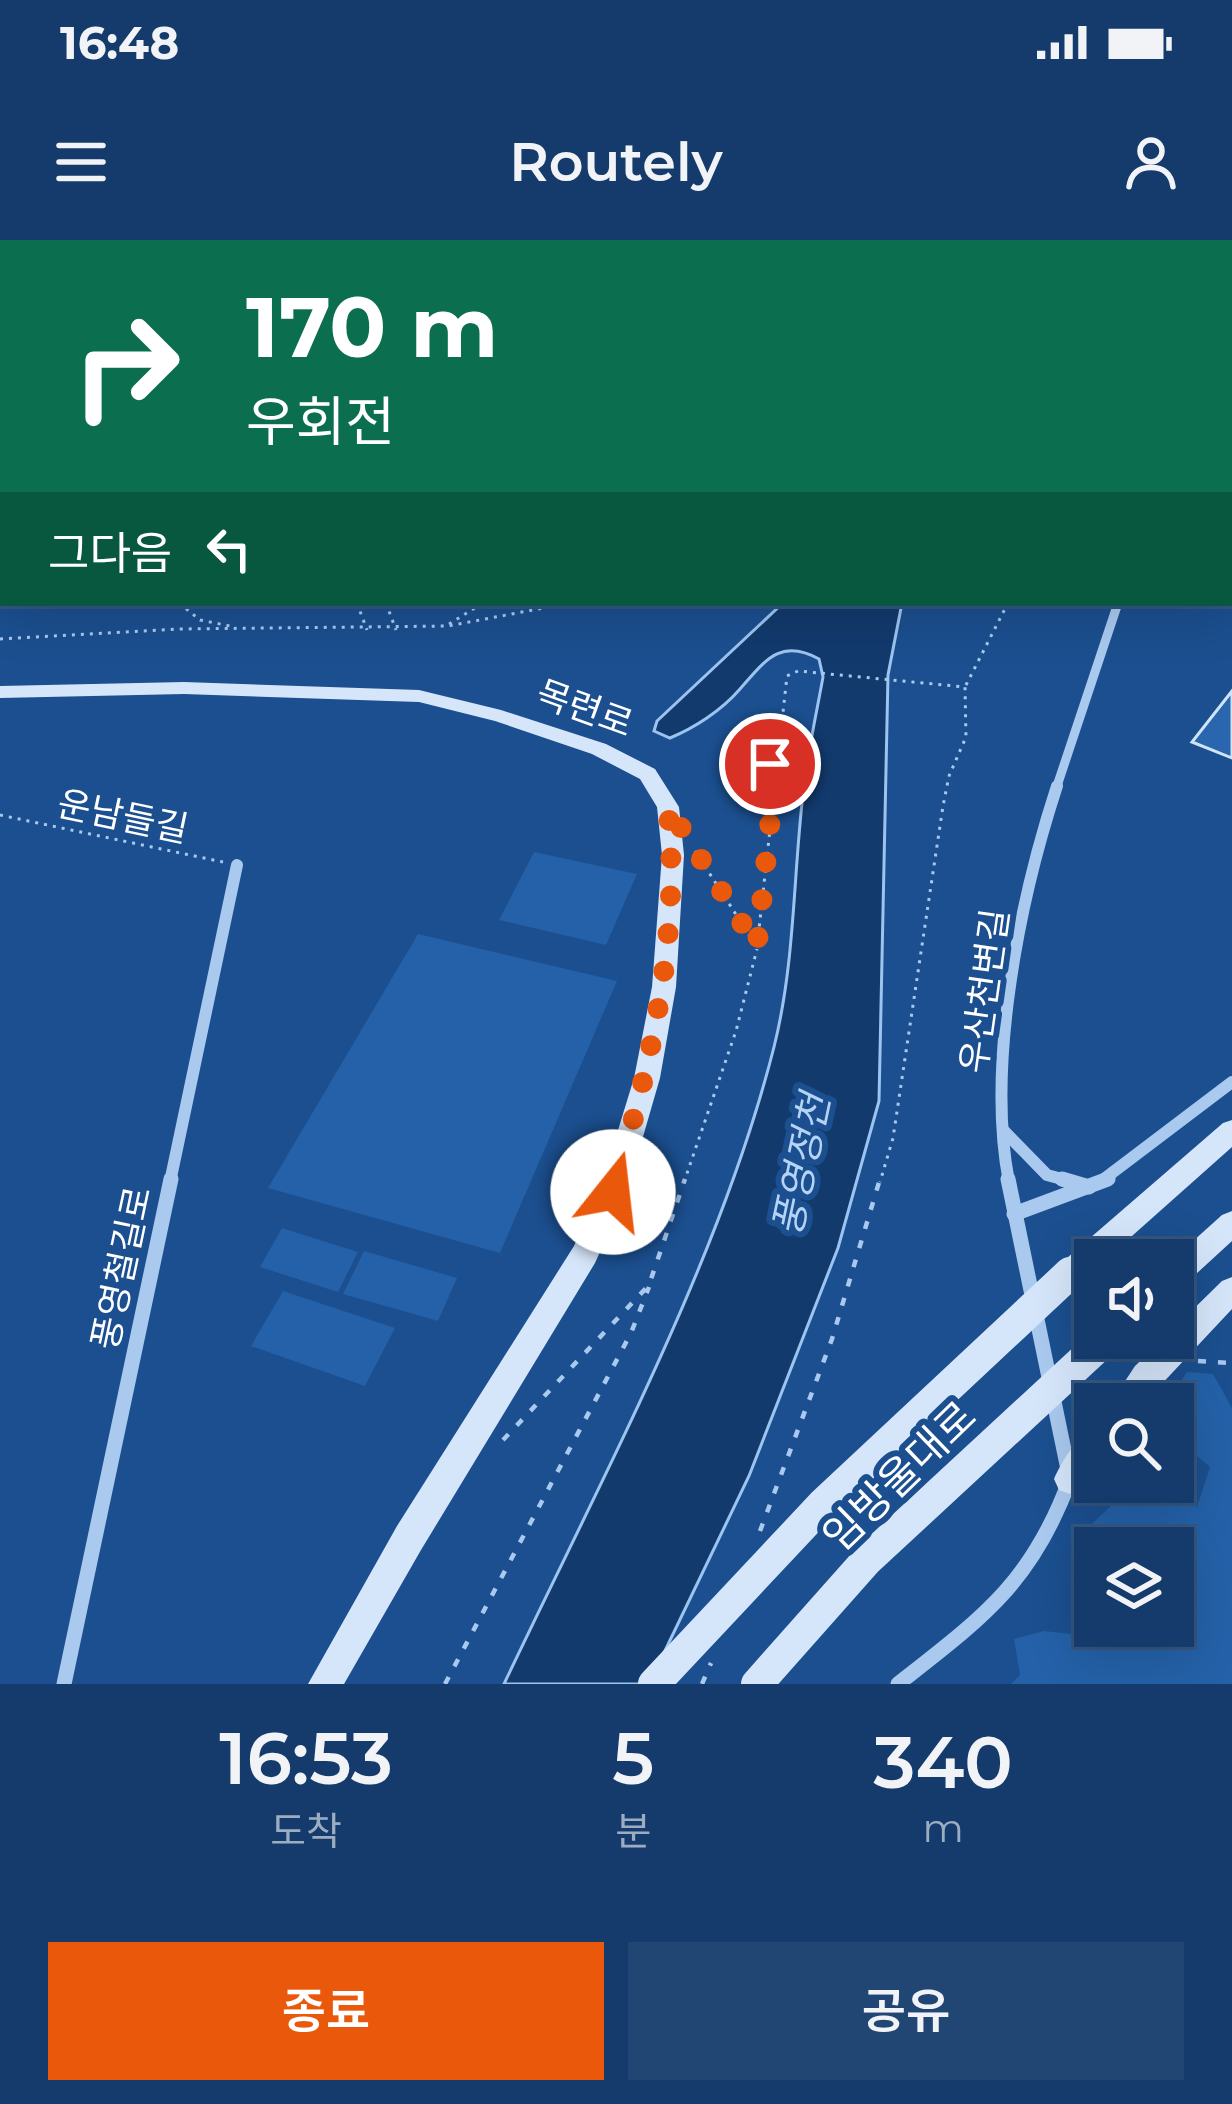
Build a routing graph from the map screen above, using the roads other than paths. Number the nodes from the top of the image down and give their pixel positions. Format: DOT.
graph roads {
  1 [pos="1117,606"];
  2 [pos="0,692"];
  3 [pos="236,865"];
  4 [pos="1232,1082"];
  5 [pos="1002,1129"];
  6 [pos="1232,1131"];
  7 [pos="1090,1187"];
  8 [pos="1014,1214"];
  9 [pos="1232,1223"];
  10 [pos="1194,1258"];
  11 [pos="1232,1290"];
  12 [pos="1084,1359"];
  13 [pos="1143,1383"];
  14 [pos="1074,1474"];
  15 [pos="1070,1479"];
  16 [pos="64,1684"];
  17 [pos="326,1684"];
  18 [pos="654,1684"];
  19 [pos="757,1684"];
  20 [pos="898,1684"];
  1 -- 5 [label="street, 우산천변길"];
  2 -- 17 [label="street, 목련로"];
  3 -- 16 [label="street, 풍영철길로"];
  4 -- 7 [label="street"];
  5 -- 7 [label="street"];
  5 -- 8 [label="street, 우산천변길"];
  6 -- 18 [label="street, bridge"];
  7 -- 8 [label="street"];
  8 -- 15 [label="street, 우산천변길"];
  9 -- 10 [label="street"];
  11 -- 13 [label="street"];
  12 -- 19 [label="street, 임방울대로, bridge"];
  14 -- 15 [label="street"];
  15 -- 20 [label="street"];
}
